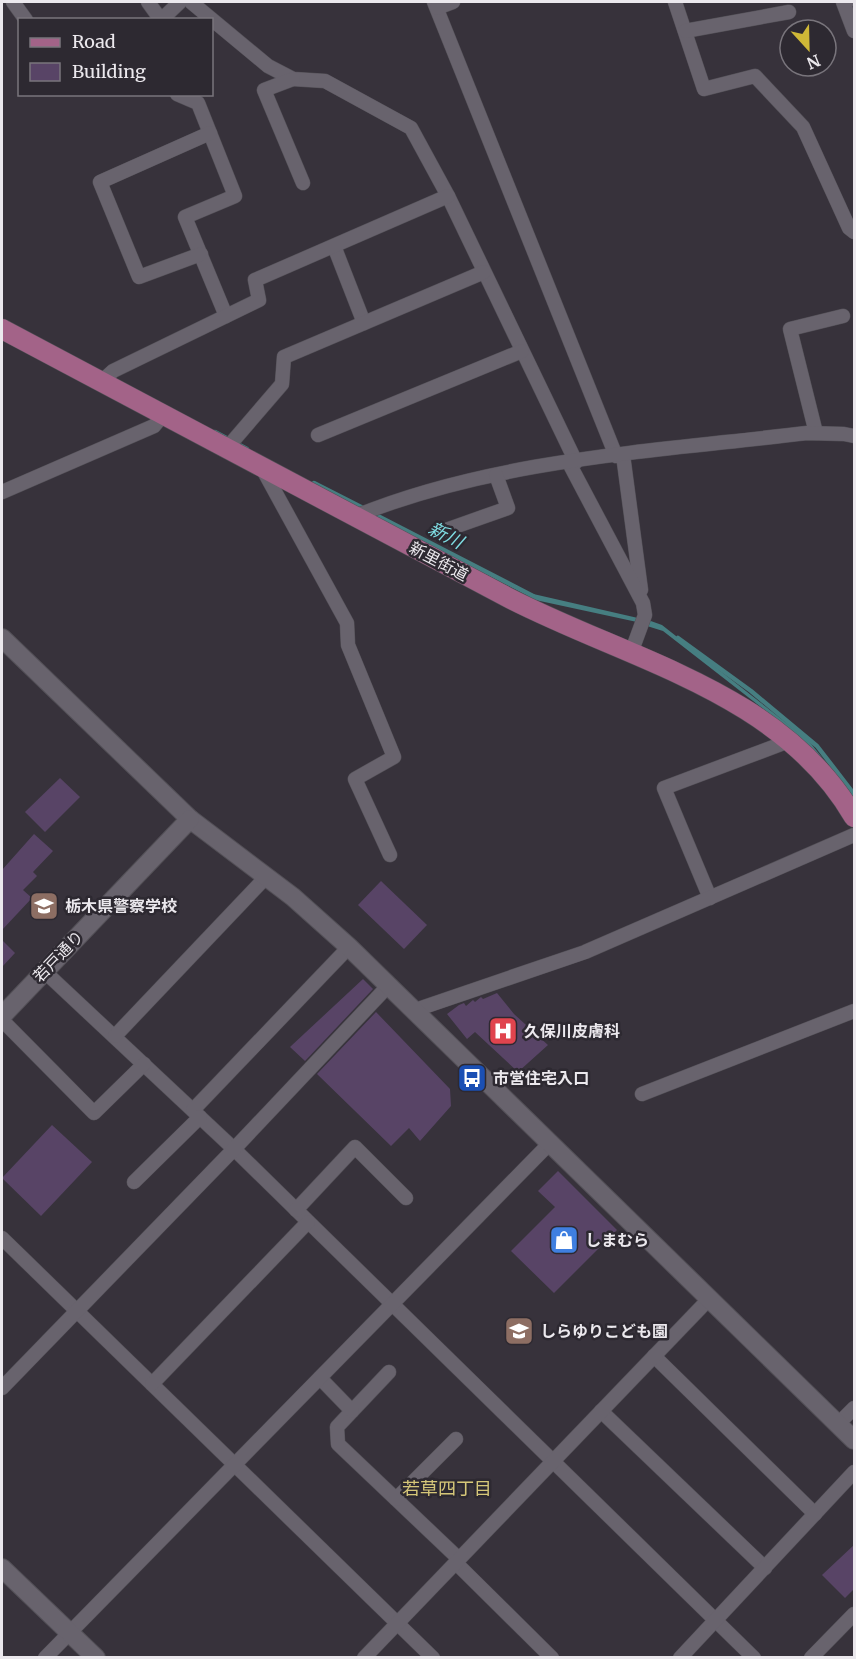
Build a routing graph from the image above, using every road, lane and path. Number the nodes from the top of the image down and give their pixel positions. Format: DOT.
graph roads {
  1 [pos="13,2"];
  2 [pos="148,2"];
  3 [pos="180,2"];
  4 [pos="191,2"];
  5 [pos="453,2"];
  6 [pos="675,2"];
  7 [pos="847,2"];
  8 [pos="436,5"];
  9 [pos="789,12"];
  10 [pos="25,18"];
  11 [pos="160,18"];
  12 [pos="163,18"];
  13 [pos="210,18"];
  14 [pos="213,20"];
  15 [pos="685,31"];
  16 [pos="855,31"];
  17 [pos="293,79"];
  18 [pos="181,96"];
  19 [pos="210,133"];
  20 [pos="303,183"];
  21 [pos="448,196"];
  22 [pos="855,232"];
  23 [pos="334,246"];
  24 [pos="201,254"];
  25 [pos="484,272"];
  26 [pos="226,316"];
  27 [pos="843,316"];
  28 [pos="364,323"];
  29 [pos="2,329"];
  30 [pos="522,351"];
  31 [pos="107,377"];
  32 [pos="163,415"];
  33 [pos="816,433"];
  34 [pos="318,435"];
  35 [pos="855,436"];
  36 [pos="231,444"];
  37 [pos="619,456"];
  38 [pos="572,462"];
  39 [pos="261,466"];
  40 [pos="496,475"];
  41 [pos="2,492"];
  42 [pos="358,515"];
  43 [pos="443,531"];
  44 [pos="642,616"];
  45 [pos="2,638"];
  46 [pos="631,653"];
  47 [pos="789,741"];
  48 [pos="855,817"];
  49 [pos="190,819"];
  50 [pos="855,835"];
  51 [pos="390,855"];
  52 [pos="267,876"];
  53 [pos="710,898"];
  54 [pos="349,947"];
  55 [pos="44,971"];
  56 [pos="389,985"];
  57 [pos="415,1010"];
  58 [pos="855,1011"];
  59 [pos="2,1018"];
  60 [pos="115,1036"];
  61 [pos="144,1064"];
  62 [pos="642,1094"];
  63 [pos="196,1114"];
  64 [pos="551,1142"];
  65 [pos="234,1149"];
  66 [pos="134,1182"];
  67 [pos="406,1198"];
  68 [pos="296,1210"];
  69 [pos="308,1222"];
  70 [pos="2,1238"];
  71 [pos="709,1299"];
  72 [pos="392,1305"];
  73 [pos="77,1312"];
  74 [pos="654,1356"];
  75 [pos="390,1372"];
  76 [pos="320,1378"];
  77 [pos="152,1384"];
  78 [pos="2,1388"];
  79 [pos="855,1408"];
  80 [pos="351,1411"];
  81 [pos="601,1411"];
  82 [pos="838,1424"];
  83 [pos="456,1439"];
  84 [pos="855,1440"];
  85 [pos="551,1462"];
  86 [pos="235,1465"];
  87 [pos="855,1472"];
  88 [pos="396,1499"];
  89 [pos="815,1514"];
  90 [pos="458,1561"];
  91 [pos="765,1568"];
  92 [pos="4,1575"];
  93 [pos="855,1614"];
  94 [pos="716,1621"];
  95 [pos="399,1624"];
  96 [pos="70,1632"];
  97 [pos="45,1658"];
  98 [pos="96,1658"];
  99 [pos="364,1658"];
  100 [pos="433,1658"];
  101 [pos="552,1658"];
  102 [pos="680,1658"];
  103 [pos="754,1658"];
  104 [pos="811,1658"];
  1 -- 10 [label="street"];
  2 -- 11 [label="street"];
  3 -- 12 [label="street"];
  4 -- 13 [label="street"];
  5 -- 8 [label="street"];
  6 -- 15 [label="street"];
  7 -- 16 [label="street"];
  8 -- 37 [label="street"];
  9 -- 15 [label="street"];
  14 -- 17 [label="street"];
  15 -- 22 [label="street"];
  17 -- 20 [label="street"];
  17 -- 21 [label="street"];
  18 -- 19 [label="street"];
  19 -- 24 [label="street"];
  19 -- 24 [label="street"];
  21 -- 23 [label="street"];
  21 -- 25 [label="street"];
  23 -- 26 [label="street"];
  23 -- 28 [label="street"];
  24 -- 26 [label="street"];
  25 -- 28 [label="street"];
  25 -- 30 [label="street"];
  26 -- 31 [label="street"];
  27 -- 33 [label="street"];
  28 -- 36 [label="street"];
  29 -- 31 [label="main road, 新里街道"];
  30 -- 34 [label="street"];
  30 -- 38 [label="street"];
  31 -- 32 [label="main road, 新里街道"];
  32 -- 36 [label="main road, 新里街道"];
  32 -- 41 [label="street"];
  33 -- 35 [label="street"];
  33 -- 37 [label="street"];
  36 -- 39 [label="main road, 新里街道"];
  37 -- 38 [label="street"];
  37 -- 44 [label="street"];
  38 -- 40 [label="street"];
  38 -- 44 [label="street"];
  39 -- 42 [label="main road, 新里街道"];
  39 -- 51 [label="street"];
  40 -- 42 [label="street"];
  40 -- 43 [label="street"];
  42 -- 46 [label="main road, 新里街道"];
  44 -- 46 [label="street"];
  45 -- 49 [label="street"];
  46 -- 47 [label="main road, 新里街道"];
  47 -- 48 [label="main road, 新里街道"];
  47 -- 53 [label="street"];
  49 -- 52 [label="street"];
  49 -- 55 [label="street, 若戸通り"];
  50 -- 53 [label="street"];
  52 -- 54 [label="street"];
  52 -- 60 [label="street"];
  53 -- 57 [label="street"];
  54 -- 56 [label="street"];
  54 -- 63 [label="street"];
  55 -- 59 [label="street, 若戸通り"];
  55 -- 60 [label="street"];
  56 -- 57 [label="street"];
  56 -- 65 [label="street"];
  57 -- 64 [label="street"];
  58 -- 62 [label="street"];
  59 -- 61 [label="street"];
  60 -- 61 [label="street"];
  61 -- 63 [label="street"];
  63 -- 65 [label="street"];
  63 -- 66 [label="street"];
  64 -- 71 [label="street"];
  64 -- 72 [label="street"];
  65 -- 68 [label="street"];
  65 -- 73 [label="street"];
  67 -- 68 [label="street"];
  68 -- 69 [label="street"];
  69 -- 72 [label="street"];
  69 -- 77 [label="street"];
  70 -- 73 [label="street"];
  71 -- 74 [label="street"];
  71 -- 82 [label="street"];
  72 -- 76 [label="street"];
  72 -- 85 [label="street"];
  73 -- 77 [label="street"];
  73 -- 78 [label="street"];
  74 -- 81 [label="street"];
  74 -- 89 [label="street"];
  75 -- 80 [label="street"];
  76 -- 80 [label="street"];
  76 -- 86 [label="street"];
  77 -- 86 [label="street"];
  79 -- 82 [label="street"];
  80 -- 88 [label="street"];
  81 -- 85 [label="street"];
  81 -- 91 [label="street"];
  82 -- 84 [label="street"];
  83 -- 88 [label="street"];
  85 -- 90 [label="street"];
  85 -- 94 [label="street"];
  86 -- 95 [label="street"];
  86 -- 96 [label="street"];
  87 -- 89 [label="street"];
  88 -- 90 [label="street"];
  89 -- 91 [label="street"];
  90 -- 95 [label="street"];
  90 -- 101 [label="street"];
  91 -- 94 [label="street"];
  92 -- 96 [label="street"];
  93 -- 104 [label="street"];
  94 -- 102 [label="street"];
  94 -- 103 [label="street"];
  95 -- 99 [label="street"];
  95 -- 100 [label="street"];
  96 -- 97 [label="street"];
  96 -- 98 [label="street"];
}
